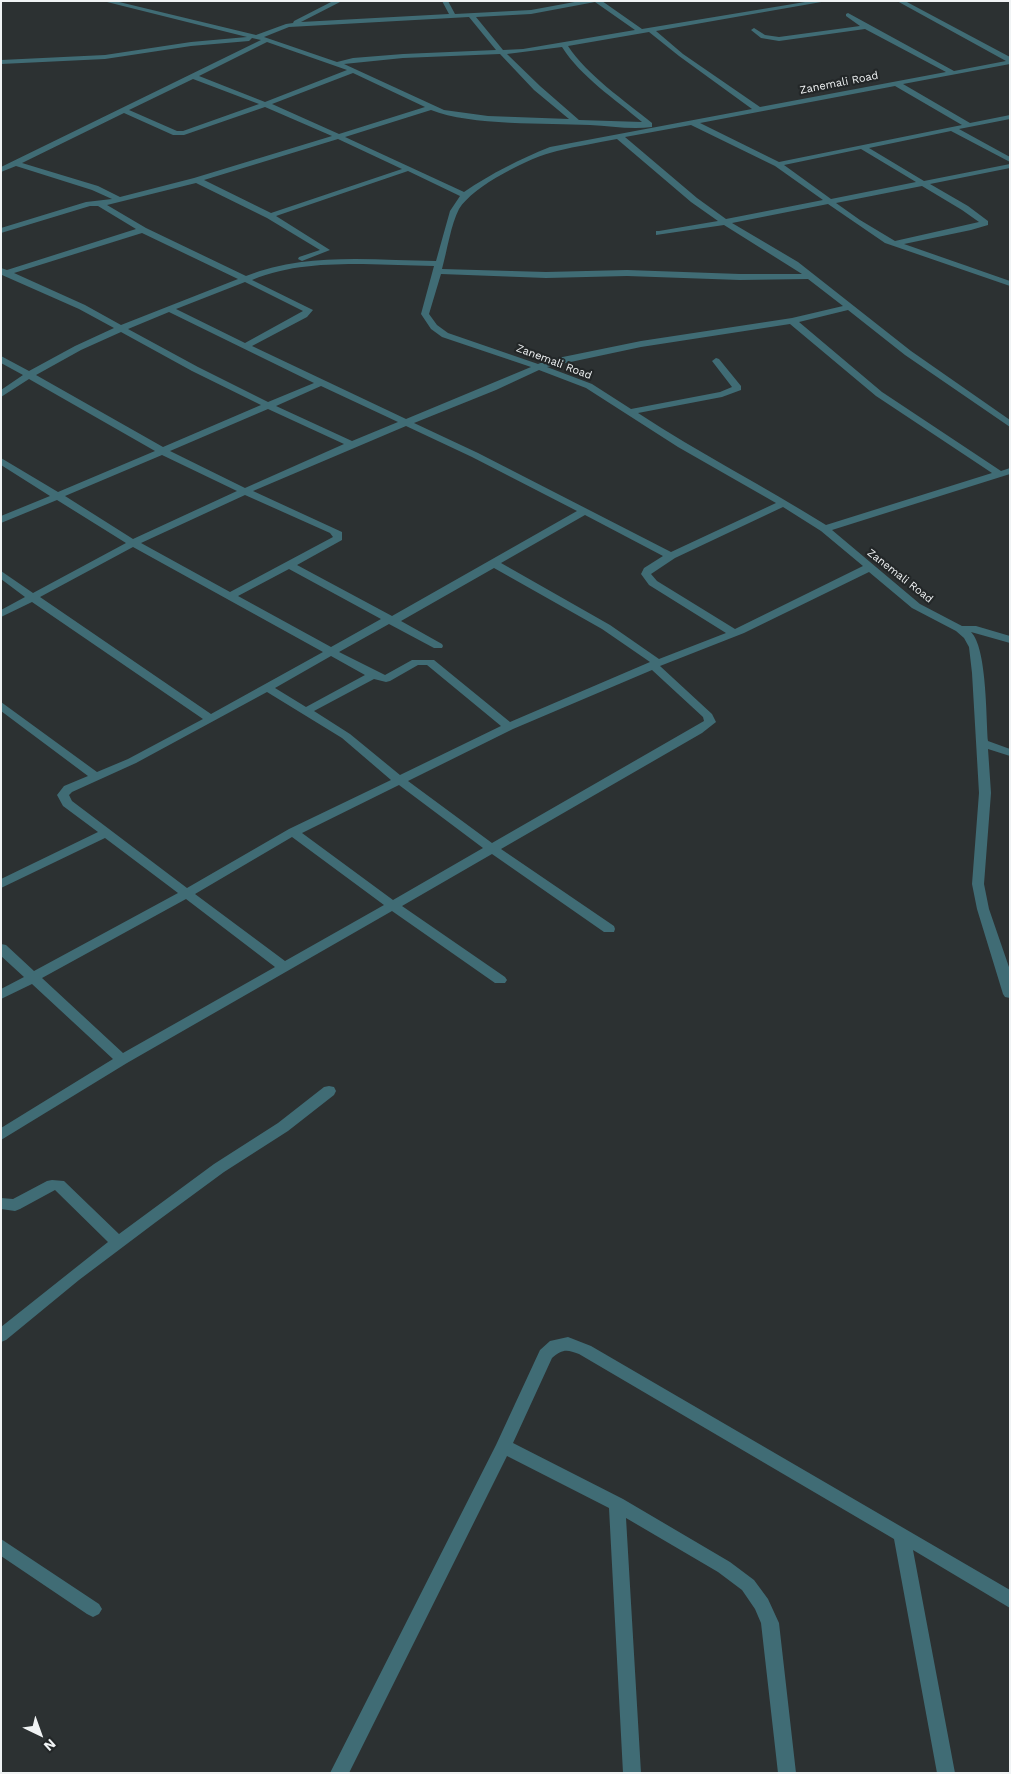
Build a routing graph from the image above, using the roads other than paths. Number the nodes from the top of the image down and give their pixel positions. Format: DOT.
graph roads {
  1 [pos="106,1"];
  2 [pos="326,1"];
  3 [pos="445,1"];
  4 [pos="592,1"];
  5 [pos="597,1"];
  6 [pos="824,1"];
  7 [pos="900,1"];
  8 [pos="336,2"];
  9 [pos="578,2"];
  10 [pos="471,15"];
  11 [pos="848,15"];
  12 [pos="453,16"];
  13 [pos="288,25"];
  14 [pos="866,27"];
  15 [pos="652,30"];
  16 [pos="754,30"];
  17 [pos="642,32"];
  18 [pos="262,38"];
  19 [pos="564,44"];
  20 [pos="502,53"];
  21 [pos="1010,61"];
  22 [pos="1,62"];
  23 [pos="336,64"];
  24 [pos="353,70"];
  25 [pos="953,73"];
  26 [pos="193,76"];
  27 [pos="897,84"];
  28 [pos="266,104"];
  29 [pos="430,108"];
  30 [pos="123,110"];
  31 [pos="759,110"];
  32 [pos="1010,117"];
  33 [pos="578,122"];
  34 [pos="692,122"];
  35 [pos="968,125"];
  36 [pos="652,127"];
  37 [pos="953,129"];
  38 [pos="341,136"];
  39 [pos="619,136"];
  40 [pos="864,148"];
  41 [pos="1010,160"];
  42 [pos="15,163"];
  43 [pos="778,164"];
  44 [pos="1010,166"];
  45 [pos="408,169"];
  46 [pos="1,170"];
  47 [pos="197,180"];
  48 [pos="923,184"];
  49 [pos="465,195"];
  50 [pos="119,199"];
  51 [pos="830,201"];
  52 [pos="100,204"];
  53 [pos="270,216"];
  54 [pos="725,222"];
  55 [pos="143,230"];
  56 [pos="1,231"];
  57 [pos="659,232"];
  58 [pos="894,244"];
  59 [pos="287,266"];
  60 [pos="439,267"];
  61 [pos="3,272"];
  62 [pos="811,276"];
  63 [pos="247,280"];
  64 [pos="1007,281"];
  65 [pos="850,307"];
  66 [pos="169,309"];
  67 [pos="792,321"];
  68 [pos="122,329"];
  69 [pos="245,346"];
  70 [pos="1,359"];
  71 [pos="716,362"];
  72 [pos="541,367"];
  73 [pos="27,375"];
  74 [pos="321,383"];
  75 [pos="1,394"];
  76 [pos="269,406"];
  77 [pos="630,412"];
  78 [pos="1006,416"];
  79 [pos="406,423"];
  80 [pos="1010,424"];
  81 [pos="352,444"];
  82 [pos="162,452"];
  83 [pos="1,461"];
  84 [pos="1005,472"];
  85 [pos="245,491"];
  86 [pos="56,496"];
  87 [pos="784,503"];
  88 [pos="585,511"];
  89 [pos="1,520"];
  90 [pos="825,529"];
  91 [pos="133,543"];
  92 [pos="671,556"];
  93 [pos="493,563"];
  94 [pos="289,565"];
  95 [pos="870,567"];
  96 [pos="1,574"];
  97 [pos="32,596"];
  98 [pos="231,596"];
  99 [pos="1,614"];
  100 [pos="392,620"];
  101 [pos="960,629"];
  102 [pos="734,633"];
  103 [pos="1010,640"];
  104 [pos="438,646"];
  105 [pos="330,652"];
  106 [pos="655,664"];
  107 [pos="373,675"];
  108 [pos="266,687"];
  109 [pos="1,705"];
  110 [pos="306,711"];
  111 [pos="211,719"];
  112 [pos="509,727"];
  113 [pos="982,742"];
  114 [pos="1010,753"];
  115 [pos="95,776"];
  116 [pos="399,780"];
  117 [pos="293,832"];
  118 [pos="106,833"];
  119 [pos="491,848"];
  120 [pos="1,884"];
  121 [pos="186,894"];
  122 [pos="392,905"];
  123 [pos="609,929"];
  124 [pos="1,948"];
  125 [pos="1004,955"];
  126 [pos="285,968"];
  127 [pos="33,978"];
  128 [pos="500,980"];
  129 [pos="1010,994"];
  130 [pos="1,995"];
  131 [pos="122,1060"];
  132 [pos="329,1091"];
  133 [pos="1,1135"];
  134 [pos="1,1203"];
  135 [pos="118,1243"];
  136 [pos="1,1336"];
  137 [pos="504,1446"];
  138 [pos="617,1504"];
  139 [pos="902,1535"];
  140 [pos="1,1546"];
  141 [pos="1010,1600"];
  142 [pos="93,1609"];
  143 [pos="339,1773"];
  144 [pos="632,1773"];
  145 [pos="787,1773"];
  146 [pos="946,1773"];
  1 -- 18 [label="street"];
  2 -- 8 [label="street"];
  3 -- 12 [label="street"];
  4 -- 9 [label="street"];
  5 -- 17 [label="street"];
  6 -- 15 [label="street"];
  7 -- 21 [label="street"];
  8 -- 13 [label="street"];
  9 -- 10 [label="street"];
  10 -- 12 [label="street"];
  10 -- 20 [label="street"];
  11 -- 14 [label="street"];
  12 -- 13 [label="street"];
  13 -- 18 [label="street"];
  14 -- 16 [label="street"];
  14 -- 25 [label="street"];
  15 -- 17 [label="street"];
  15 -- 31 [label="street"];
  17 -- 19 [label="street"];
  18 -- 22 [label="street"];
  18 -- 23 [label="street"];
  18 -- 26 [label="street"];
  19 -- 20 [label="street"];
  19 -- 36 [label="street"];
  20 -- 23 [label="street"];
  20 -- 33 [label="street"];
  21 -- 25 [label="street, Zanemali Road"];
  23 -- 24 [label="street"];
  24 -- 28 [label="street"];
  24 -- 29 [label="street"];
  25 -- 27 [label="street, Zanemali Road"];
  26 -- 28 [label="street"];
  26 -- 30 [label="street"];
  27 -- 31 [label="street, Zanemali Road"];
  27 -- 35 [label="street"];
  28 -- 30 [label="street"];
  28 -- 38 [label="street"];
  29 -- 33 [label="street"];
  29 -- 38 [label="street"];
  30 -- 42 [label="street"];
  31 -- 34 [label="street, Zanemali Road"];
  32 -- 35 [label="street"];
  33 -- 36 [label="street"];
  34 -- 36 [label="street, Zanemali Road"];
  34 -- 43 [label="street"];
  35 -- 37 [label="street"];
  36 -- 39 [label="street, Zanemali Road"];
  37 -- 40 [label="street"];
  37 -- 41 [label="street"];
  38 -- 45 [label="street"];
  38 -- 47 [label="street"];
  39 -- 49 [label="street, Zanemali Road"];
  39 -- 54 [label="street"];
  40 -- 43 [label="street"];
  40 -- 48 [label="street"];
  42 -- 46 [label="street"];
  42 -- 50 [label="street"];
  43 -- 51 [label="street"];
  44 -- 48 [label="street"];
  45 -- 49 [label="street"];
  45 -- 53 [label="street"];
  47 -- 50 [label="street"];
  47 -- 53 [label="street"];
  48 -- 51 [label="street"];
  48 -- 58 [label="street"];
  49 -- 60 [label="street, Zanemali Road"];
  50 -- 52 [label="street"];
  51 -- 54 [label="street"];
  51 -- 58 [label="street"];
  52 -- 55 [label="street"];
  52 -- 56 [label="street"];
  53 -- 59 [label="street"];
  54 -- 57 [label="street"];
  54 -- 62 [label="street"];
  55 -- 61 [label="street"];
  55 -- 63 [label="street"];
  58 -- 64 [label="street"];
  59 -- 60 [label="street"];
  59 -- 63 [label="street"];
  60 -- 62 [label="street"];
  60 -- 72 [label="street, Zanemali Road"];
  61 -- 68 [label="street"];
  62 -- 65 [label="street"];
  63 -- 66 [label="street"];
  63 -- 69 [label="street"];
  65 -- 67 [label="street"];
  65 -- 78 [label="street"];
  66 -- 68 [label="street"];
  66 -- 69 [label="street"];
  67 -- 72 [label="street"];
  67 -- 84 [label="street"];
  68 -- 73 [label="street"];
  68 -- 76 [label="street"];
  69 -- 74 [label="street"];
  70 -- 73 [label="street"];
  71 -- 77 [label="street"];
  72 -- 77 [label="street, Zanemali Road"];
  72 -- 79 [label="street"];
  73 -- 75 [label="street"];
  73 -- 82 [label="street"];
  74 -- 76 [label="street"];
  74 -- 79 [label="street"];
  76 -- 81 [label="street"];
  76 -- 82 [label="street"];
  77 -- 87 [label="street, Zanemali Road"];
  78 -- 80 [label="street"];
  79 -- 81 [label="street"];
  79 -- 88 [label="street"];
  81 -- 85 [label="street"];
  82 -- 85 [label="street"];
  82 -- 86 [label="street"];
  83 -- 86 [label="street"];
  84 -- 90 [label="street"];
  85 -- 91 [label="street"];
  85 -- 94 [label="street"];
  86 -- 89 [label="street"];
  86 -- 91 [label="street"];
  87 -- 90 [label="street, Zanemali Road"];
  87 -- 92 [label="street"];
  88 -- 92 [label="street"];
  88 -- 93 [label="street"];
  90 -- 95 [label="street, Zanemali Road"];
  91 -- 97 [label="street"];
  91 -- 98 [label="street"];
  92 -- 102 [label="street"];
  93 -- 100 [label="street"];
  93 -- 106 [label="street"];
  94 -- 98 [label="street"];
  94 -- 100 [label="street"];
  95 -- 101 [label="street, Zanemali Road"];
  95 -- 102 [label="street"];
  96 -- 97 [label="street"];
  97 -- 99 [label="street"];
  97 -- 111 [label="street"];
  98 -- 105 [label="street"];
  100 -- 104 [label="street"];
  100 -- 105 [label="street"];
  101 -- 103 [label="street"];
  101 -- 113 [label="street, Zanemali Road"];
  102 -- 106 [label="street"];
  105 -- 107 [label="street"];
  105 -- 108 [label="street"];
  106 -- 112 [label="street"];
  106 -- 119 [label="street"];
  107 -- 110 [label="street"];
  107 -- 112 [label="street"];
  108 -- 110 [label="street"];
  108 -- 111 [label="street"];
  109 -- 115 [label="street"];
  110 -- 116 [label="street"];
  111 -- 115 [label="street"];
  112 -- 116 [label="street"];
  113 -- 114 [label="street"];
  113 -- 125 [label="street, Zanemali Road"];
  115 -- 118 [label="street"];
  116 -- 117 [label="street"];
  116 -- 119 [label="street"];
  117 -- 121 [label="street"];
  117 -- 122 [label="street"];
  118 -- 120 [label="street"];
  118 -- 121 [label="street"];
  119 -- 122 [label="street"];
  119 -- 123 [label="street"];
  121 -- 126 [label="street"];
  121 -- 127 [label="street"];
  122 -- 126 [label="street"];
  122 -- 128 [label="street"];
  124 -- 127 [label="street"];
  125 -- 129 [label="street, Zanemali Road"];
  126 -- 131 [label="street"];
  127 -- 130 [label="street"];
  127 -- 131 [label="street"];
  131 -- 133 [label="street"];
  132 -- 135 [label="street"];
  134 -- 135 [label="street"];
  135 -- 136 [label="street"];
  137 -- 138 [label="street"];
  137 -- 139 [label="street"];
  137 -- 143 [label="street"];
  138 -- 144 [label="street"];
  138 -- 145 [label="street"];
  139 -- 141 [label="street"];
  139 -- 146 [label="street"];
  140 -- 142 [label="street"];
}
